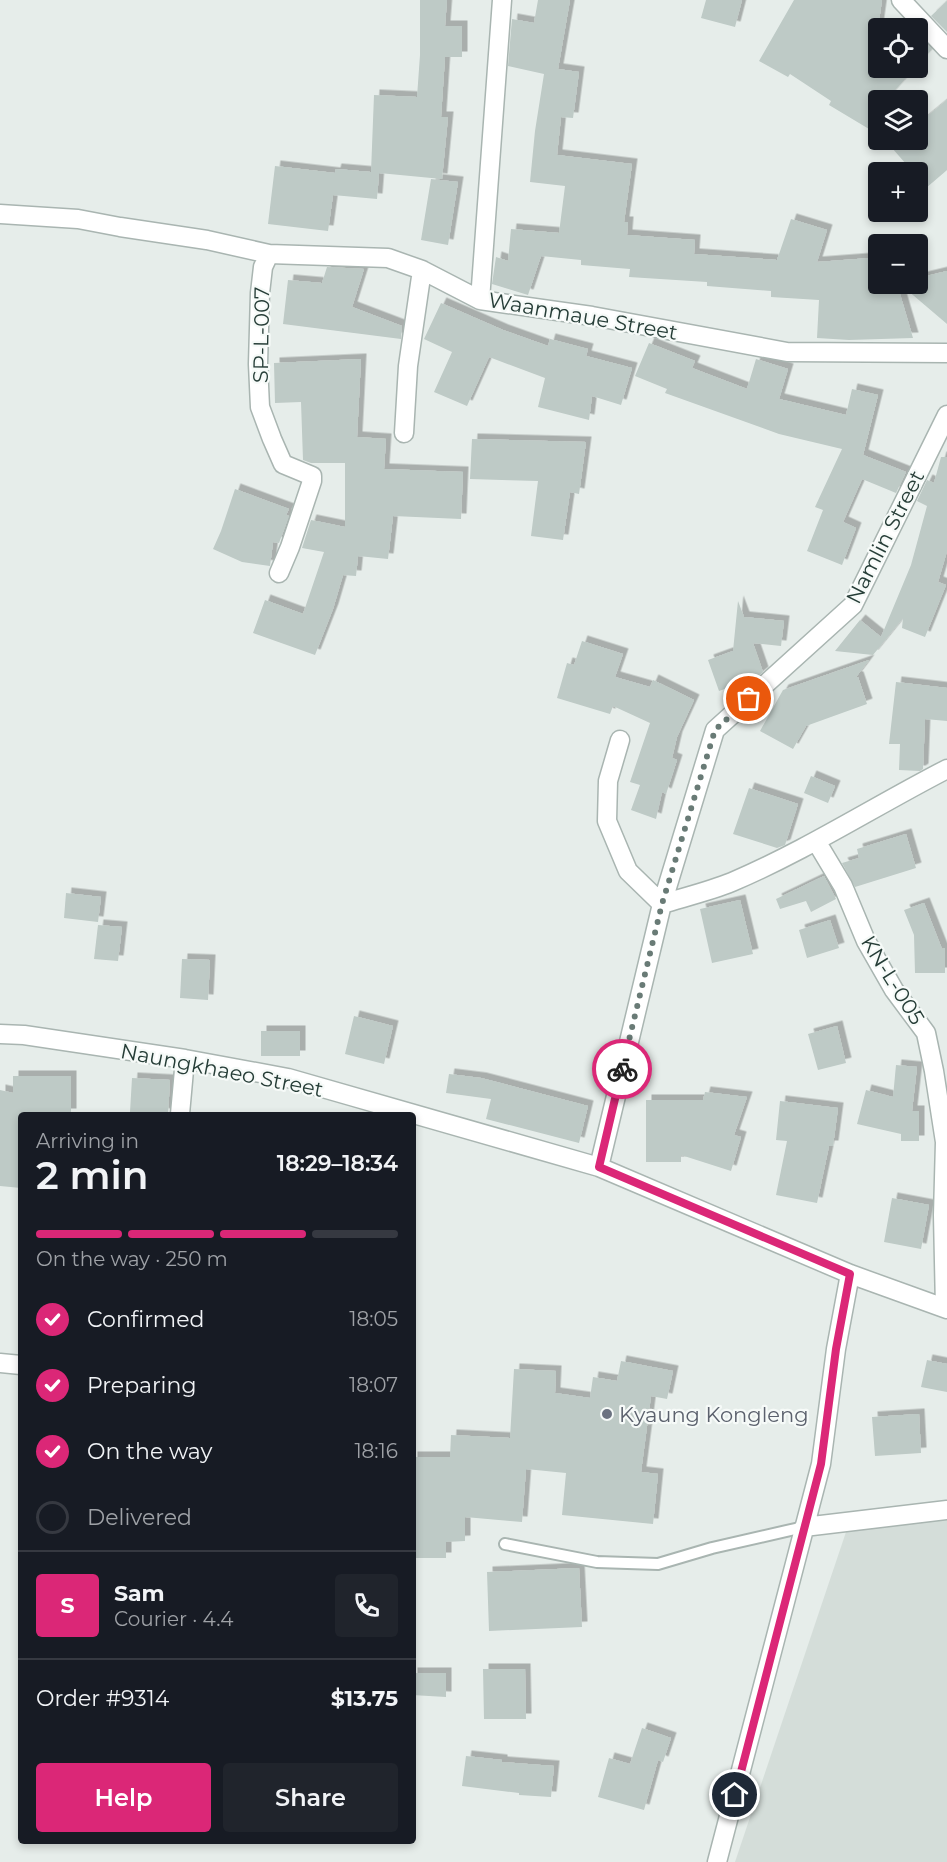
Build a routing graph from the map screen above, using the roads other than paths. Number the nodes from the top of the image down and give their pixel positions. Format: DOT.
graph roads {
  1 [pos="502,0"];
  2 [pos="900,0"];
  3 [pos="947,50"];
  4 [pos="0,214"];
  5 [pos="269,254"];
  6 [pos="422,270"];
  7 [pos="480,300"];
  8 [pos="947,353"];
  9 [pos="947,415"];
  10 [pos="404,433"];
  11 [pos="279,573"];
  12 [pos="620,740"];
  13 [pos="947,769"];
  14 [pos="816,841"];
  15 [pos="662,904"];
  16 [pos="0,1034"];
  17 [pos="185,1059"];
  18 [pos="180,1112"];
  19 [pos="407,1112"];
  20 [pos="416,1115"];
  21 [pos="599,1167"];
  22 [pos="850,1274"];
  23 [pos="946,1309"];
  24 [pos="0,1363"];
  25 [pos="18,1365"];
  26 [pos="947,1510"];
  27 [pos="804,1527"];
  28 [pos="504,1544"];
  29 [pos="717,1862"];
  1 -- 7 [label="street, Waanmaue Street"];
  2 -- 3 [label="street"];
  4 -- 5 [label="street"];
  5 -- 6 [label="street"];
  5 -- 11 [label="street, SP-L-007"];
  6 -- 7 [label="street"];
  6 -- 10 [label="street"];
  7 -- 8 [label="street, Waanmaue Street"];
  9 -- 15 [label="street, Namlin Street"];
  12 -- 15 [label="street"];
  13 -- 14 [label="street"];
  14 -- 15 [label="street"];
  14 -- 23 [label="street, KN-L-005"];
  15 -- 21 [label="street, Namlin Street"];
  16 -- 17 [label="street, Naungkhaeo Street"];
  17 -- 18 [label="street"];
  17 -- 19 [label="street, Naungkhaeo Street"];
  20 -- 21 [label="street, Naungkhaeo Street"];
  21 -- 22 [label="street, Naungkhaeo Street"];
  22 -- 23 [label="street, Naungkhaeo Street"];
  22 -- 27 [label="street"];
  24 -- 25 [label="street"];
  26 -- 27 [label="street"];
  27 -- 28 [label="lane"];
  27 -- 29 [label="street"];
}
